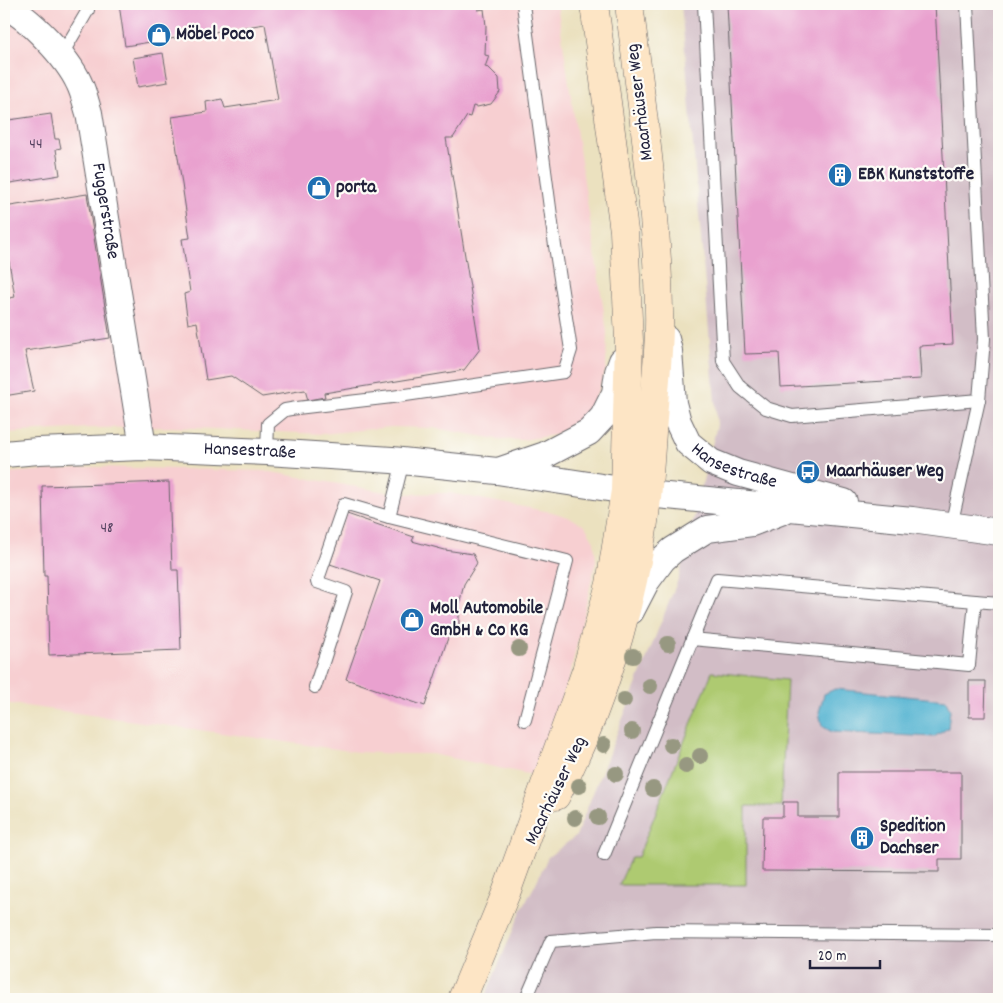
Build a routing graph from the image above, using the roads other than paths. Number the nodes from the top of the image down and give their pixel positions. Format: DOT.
graph roads {
  1 [pos="88,4"];
  2 [pos="523,4"];
  3 [pos="594,4"];
  4 [pos="629,4"];
  5 [pos="704,4"];
  6 [pos="966,4"];
  7 [pos="4,6"];
  8 [pos="61,56"];
  9 [pos="660,314"];
  10 [pos="629,342"];
  11 [pos="979,400"];
  12 [pos="143,447"];
  13 [pos="267,452"];
  14 [pos="4,454"];
  15 [pos="403,461"];
  16 [pos="497,471"];
  17 [pos="636,493"];
  18 [pos="789,509"];
  19 [pos="389,517"];
  20 [pos="912,520"];
  21 [pos="951,526"];
  22 [pos="999,532"];
  23 [pos="975,602"];
  24 [pos="999,604"];
  25 [pos="621,631"];
  26 [pos="692,640"];
  27 [pos="315,687"];
  28 [pos="525,720"];
  29 [pos="604,855"];
  30 [pos="506,893"];
  31 [pos="999,935"];
  32 [pos="462,999"];
  33 [pos="526,999"];
  1 -- 8 [label="lane"];
  2 -- 13 [label="lane"];
  3 -- 10 [label="main road, Maarhäuser Weg"];
  4 -- 9 [label="main road, Maarhäuser Weg"];
  5 -- 11 [label="lane"];
  6 -- 11 [label="lane"];
  7 -- 8 [label="street, Fuggerstraße"];
  8 -- 12 [label="street, Fuggerstraße"];
  9 -- 17 [label="main road, Maarhäuser Weg"];
  9 -- 20 [label="street, Hansestraße"];
  10 -- 16 [label="street, Hansestraße"];
  10 -- 17 [label="main road, Maarhäuser Weg"];
  11 -- 21 [label="lane"];
  12 -- 13 [label="street, Hansestraße"];
  12 -- 14 [label="street, Hansestraße"];
  13 -- 15 [label="street, Hansestraße"];
  15 -- 16 [label="street, Hansestraße"];
  15 -- 19 [label="lane"];
  16 -- 17 [label="street, Hansestraße"];
  17 -- 18 [label="street, Hansestraße"];
  17 -- 25 [label="main road, Maarhäuser Weg"];
  17 -- 30 [label="main road, Maarhäuser Weg"];
  18 -- 20 [label="street, Hansestraße"];
  18 -- 25 [label="street, Hansestraße"];
  19 -- 27 [label="lane"];
  19 -- 28 [label="lane"];
  20 -- 21 [label="street, Hansestraße"];
  21 -- 22 [label="street, Hansestraße"];
  23 -- 24 [label="lane"];
  23 -- 26 [label="lane"];
  23 -- 26 [label="lane"];
  25 -- 30 [label="main road, Maarhäuser Weg"];
  26 -- 29 [label="lane"];
  30 -- 32 [label="main road, Maarhäuser Weg"];
  31 -- 33 [label="lane"];
}
